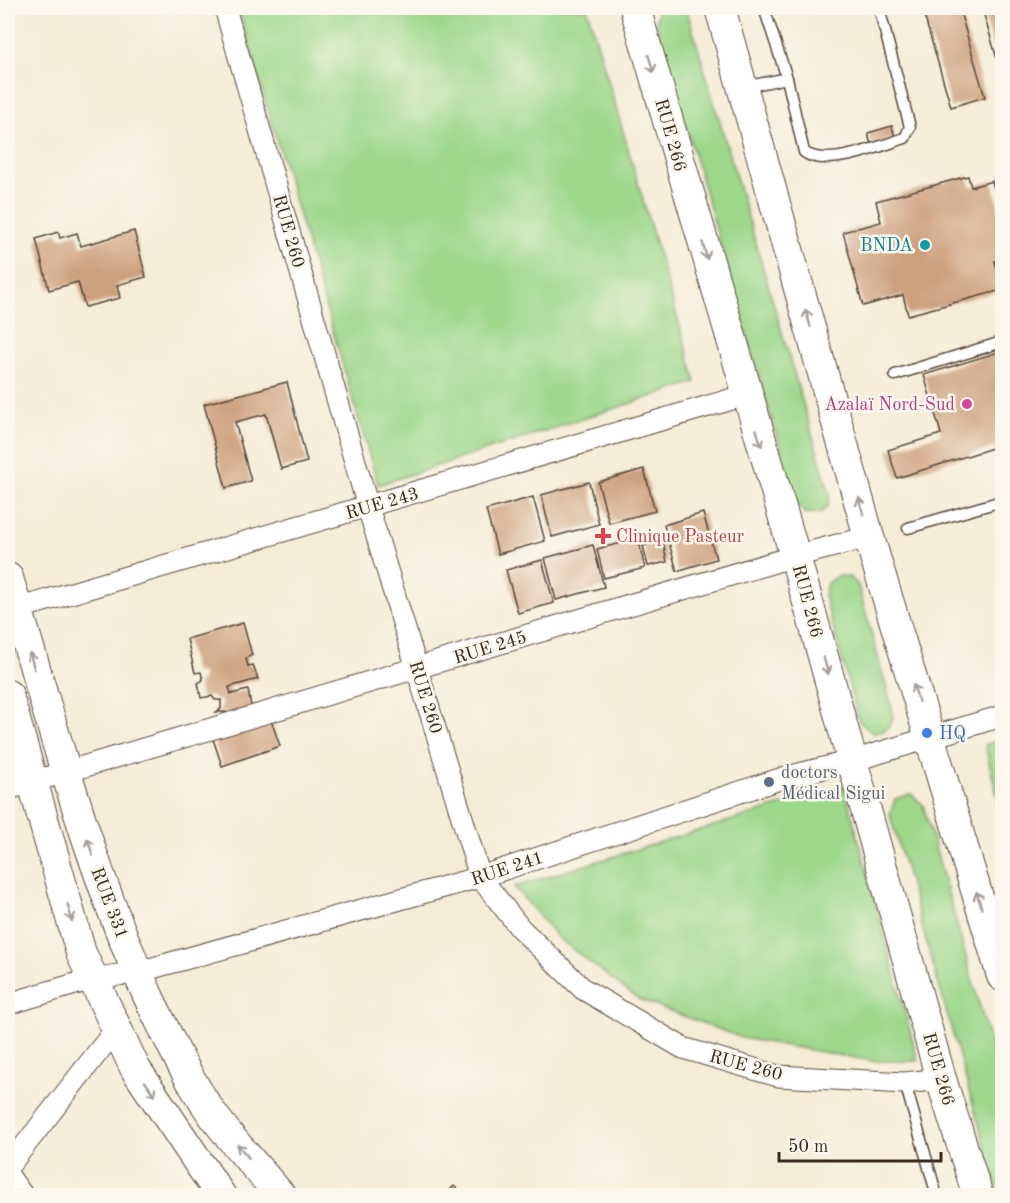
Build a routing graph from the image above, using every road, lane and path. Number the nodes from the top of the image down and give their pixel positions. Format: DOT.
graph roads {
  1 [pos="225,8"];
  2 [pos="635,8"];
  3 [pos="720,8"];
  4 [pos="764,8"];
  5 [pos="879,8"];
  6 [pos="787,78"];
  7 [pos="742,88"];
  8 [pos="1002,342"];
  9 [pos="895,375"];
  10 [pos="746,395"];
  11 [pos="1002,501"];
  12 [pos="368,507"];
  13 [pos="908,528"];
  14 [pos="869,537"];
  15 [pos="795,556"];
  16 [pos="8,578"];
  17 [pos="17,609"];
  18 [pos="418,669"];
  19 [pos="8,695"];
  20 [pos="1002,716"];
  21 [pos="929,738"];
  22 [pos="852,761"];
  23 [pos="64,772"];
  24 [pos="20,785"];
  25 [pos="480,877"];
  26 [pos="138,972"];
  27 [pos="1002,976"];
  28 [pos="92,979"];
  29 [pos="8,1004"];
  30 [pos="117,1029"];
  31 [pos="941,1079"];
  32 [pos="904,1083"];
  33 [pos="8,1167"];
  34 [pos="8,1175"];
  35 [pos="23,1196"];
  36 [pos="221,1196"];
  37 [pos="281,1196"];
  38 [pos="937,1196"];
  39 [pos="978,1196"];
  1 -- 12 [label="street, RUE 260"];
  2 -- 10 [label="main road, RUE 266, one-way"];
  3 -- 7 [label="main road"];
  4 -- 6 [label="lane"];
  5 -- 6 [label="lane"];
  6 -- 7 [label="lane"];
  14 -- 7 [label="main road, one-way"];
  8 -- 9 [label="lane"];
  10 -- 12 [label="street, RUE 243"];
  10 -- 15 [label="main road, RUE 266, one-way"];
  11 -- 13 [label="lane"];
  12 -- 17 [label="street, RUE 243"];
  12 -- 18 [label="street, RUE 260"];
  14 -- 15 [label="street, RUE 245"];
  21 -- 14 [label="main road, one-way"];
  15 -- 18 [label="street, RUE 245"];
  15 -- 22 [label="main road, RUE 266, one-way"];
  16 -- 17 [label="main road, RUE 331"];
  23 -- 17 [label="main road, RUE 331, one-way"];
  18 -- 23 [label="street, RUE 245"];
  18 -- 25 [label="street, RUE 260"];
  19 -- 24 [label="main road, RUE 331"];
  20 -- 21 [label="street, RUE 241"];
  21 -- 22 [label="street, RUE 241"];
  27 -- 21 [label="main road, one-way"];
  22 -- 25 [label="street, RUE 241"];
  22 -- 31 [label="main road, RUE 266"];
  23 -- 24 [label="street, RUE 245"];
  26 -- 23 [label="main road, RUE 331, one-way"];
  24 -- 28 [label="main road, RUE 331, one-way"];
  25 -- 26 [label="street, RUE 241"];
  25 -- 32 [label="street, RUE 260"];
  26 -- 28 [label="street, RUE 241"];
  37 -- 26 [label="main road, RUE 331, one-way"];
  28 -- 29 [label="street, RUE 241"];
  28 -- 30 [label="main road, RUE 331"];
  30 -- 33 [label="street"];
  30 -- 36 [label="main road, RUE 331, one-way"];
  31 -- 32 [label="street, RUE 260"];
  31 -- 39 [label="main road, RUE 266"];
  32 -- 38 [label="lane"];
  34 -- 35 [label="street"];
}
